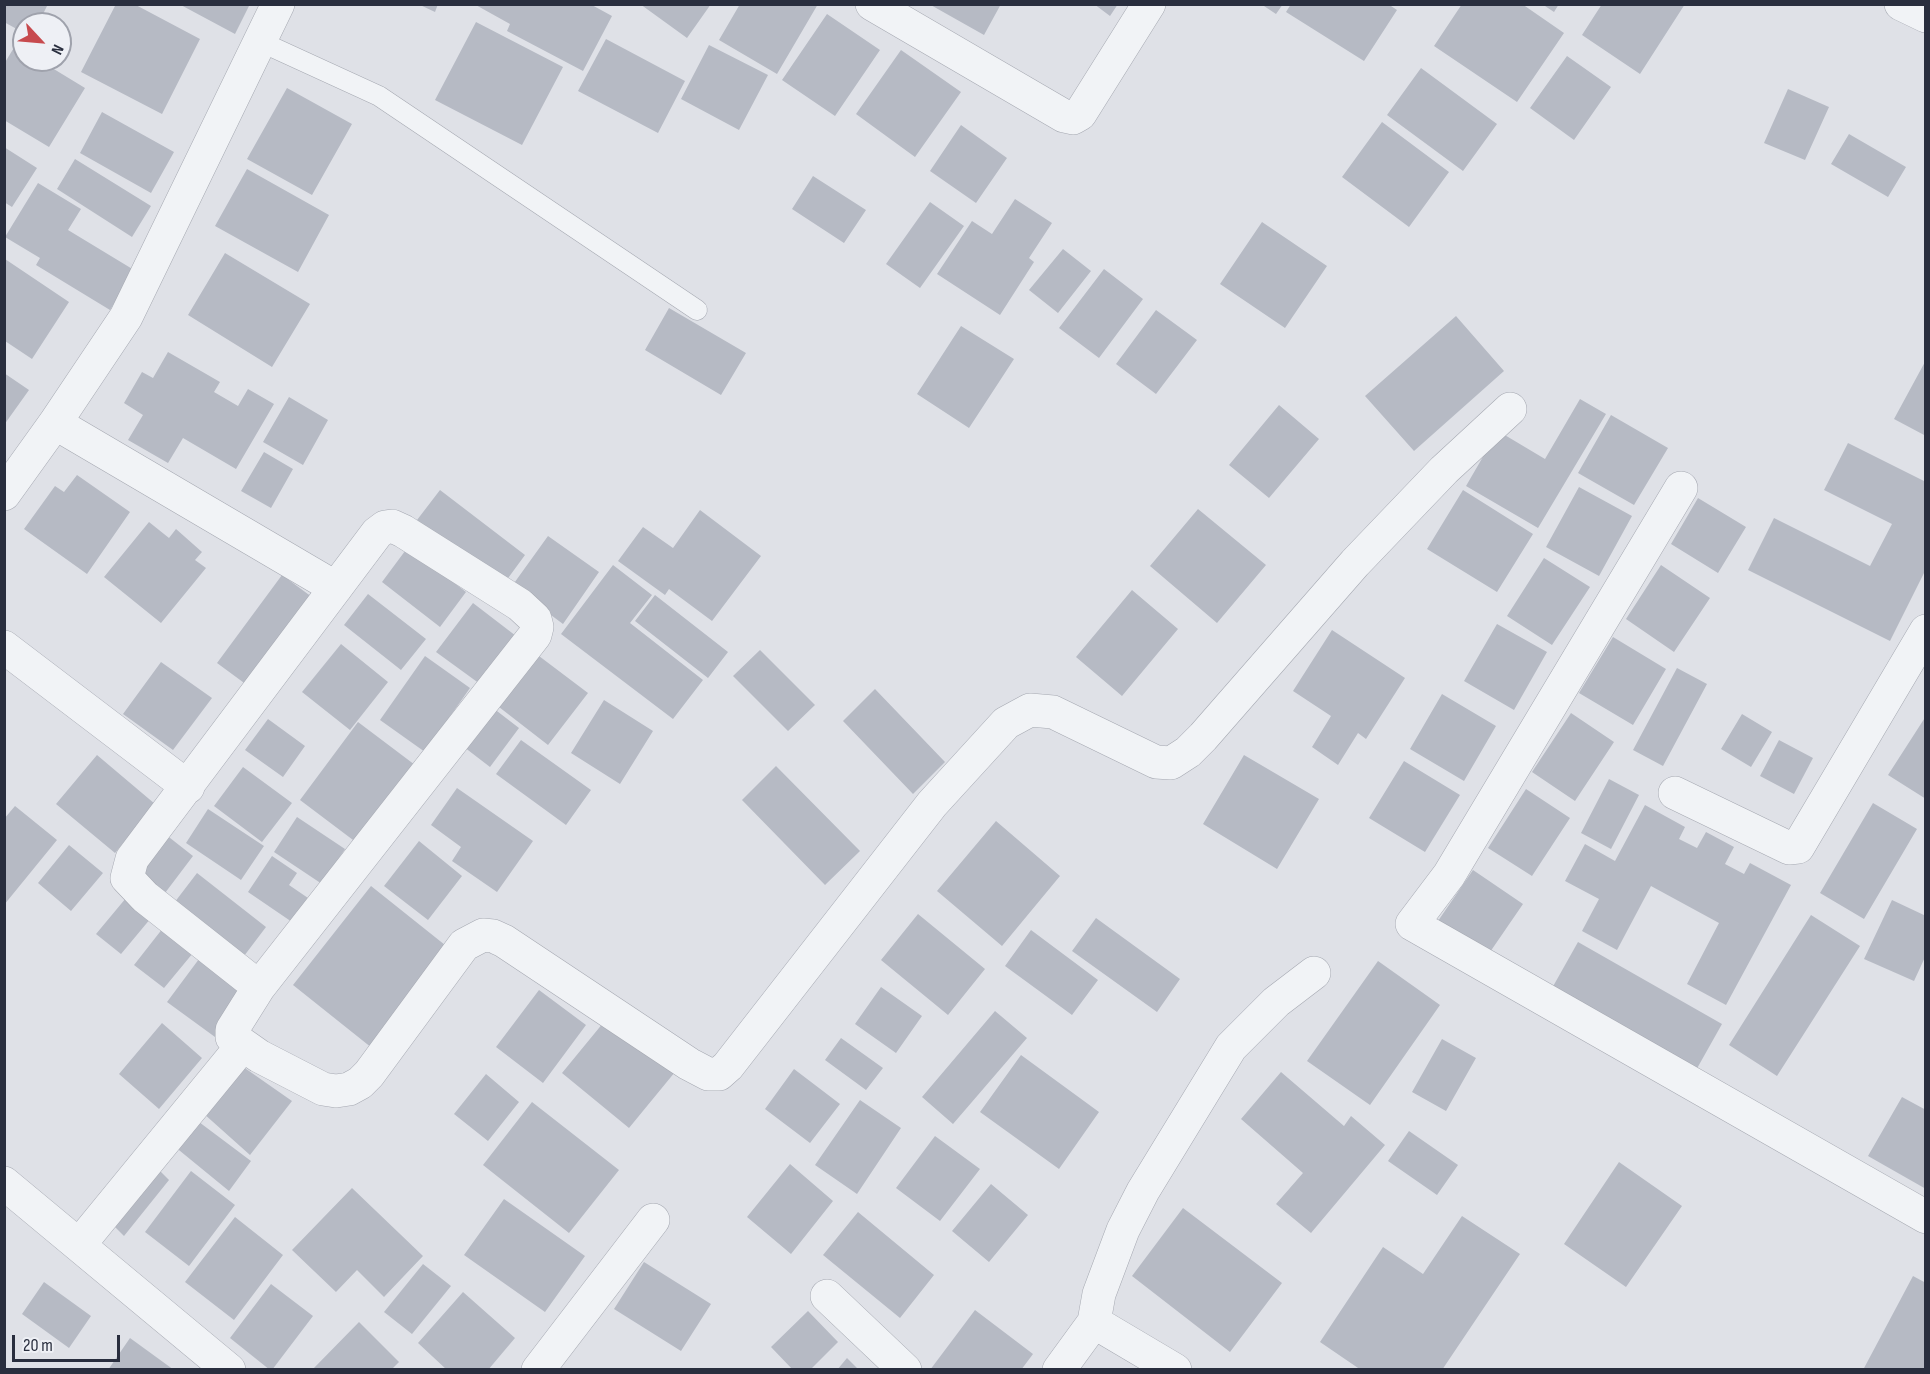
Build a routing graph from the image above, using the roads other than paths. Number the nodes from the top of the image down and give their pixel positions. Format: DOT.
graph roads {
  1 [pos="278,4"];
  2 [pos="872,4"];
  3 [pos="1149,4"];
  4 [pos="1901,4"];
  5 [pos="1926,16"];
  6 [pos="259,41"];
  7 [pos="697,310"];
  8 [pos="1510,409"];
  9 [pos="56,423"];
  10 [pos="1681,488"];
  11 [pos="4,494"];
  12 [pos="336,588"];
  13 [pos="1926,631"];
  14 [pos="4,647"];
  15 [pos="188,787"];
  16 [pos="1675,792"];
  17 [pos="1314,973"];
  18 [pos="259,987"];
  19 [pos="242,1046"];
  20 [pos="4,1183"];
  21 [pos="1926,1217"];
  22 [pos="652,1220"];
  23 [pos="79,1245"];
  24 [pos="827,1296"];
  25 [pos="1094,1322"];
  26 [pos="218,1366"];
  27 [pos="538,1370"];
  28 [pos="905,1370"];
  29 [pos="1059,1370"];
  30 [pos="1175,1370"];
  1 -- 6 [label="street"];
  2 -- 3 [label="street"];
  4 -- 5 [label="street"];
  6 -- 7 [label="lane"];
  6 -- 9 [label="street"];
  8 -- 19 [label="street"];
  9 -- 11 [label="street"];
  9 -- 12 [label="street"];
  10 -- 21 [label="street"];
  12 -- 15 [label="street"];
  12 -- 18 [label="street"];
  13 -- 16 [label="street"];
  14 -- 15 [label="street"];
  15 -- 18 [label="street"];
  17 -- 25 [label="street"];
  18 -- 19 [label="street"];
  19 -- 23 [label="street"];
  20 -- 23 [label="street"];
  22 -- 27 [label="street"];
  23 -- 26 [label="street"];
  24 -- 28 [label="street"];
  25 -- 29 [label="street"];
  25 -- 30 [label="street"];
}
